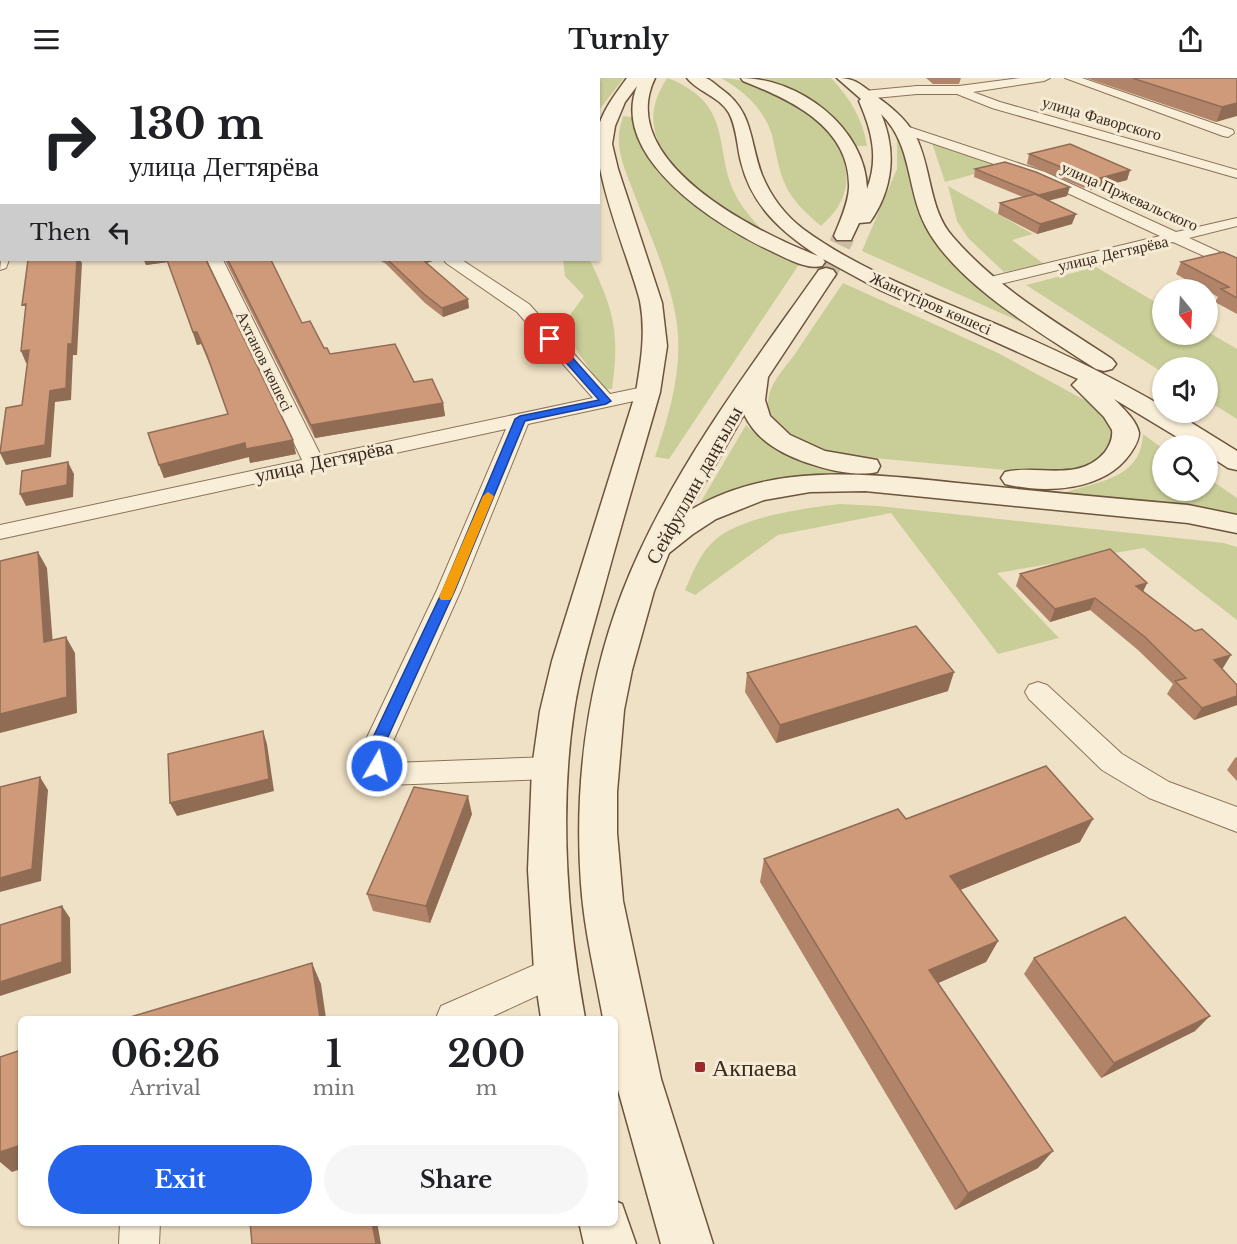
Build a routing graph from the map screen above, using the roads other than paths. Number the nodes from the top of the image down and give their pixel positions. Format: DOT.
graph roads {
  1 [pos="635,78"];
  2 [pos="648,78"];
  3 [pos="694,78"];
  4 [pos="748,78"];
  5 [pos="844,78"];
  6 [pos="1044,78"];
  7 [pos="1071,78"];
  8 [pos="916,84"];
  9 [pos="959,90"];
  10 [pos="864,95"];
  11 [pos="903,129"];
  12 [pos="1228,133"];
  13 [pos="1237,174"];
  14 [pos="601,207"];
  15 [pos="1237,222"];
  16 [pos="1178,238"];
  17 [pos="215,261"];
  18 [pos="453,261"];
  19 [pos="1237,267"];
  20 [pos="826,274"];
  21 [pos="988,282"];
  22 [pos="885,283"];
  23 [pos="646,291"];
  24 [pos="1048,355"];
  25 [pos="756,377"];
  26 [pos="648,392"];
  27 [pos="1152,397"];
  28 [pos="606,401"];
  29 [pos="520,419"];
  30 [pos="1191,423"];
  31 [pos="1237,455"];
  32 [pos="314,462"];
  33 [pos="1237,462"];
  34 [pos="1237,524"];
  35 [pos="0,532"];
  36 [pos="654,553"];
  37 [pos="1038,692"];
  38 [pos="550,768"];
  39 [pos="1237,820"];
  40 [pos="555,971"];
  41 [pos="457,1016"];
  42 [pos="563,1016"];
  43 [pos="140,1226"];
  44 [pos="605,1226"];
  45 [pos="139,1244"];
  46 [pos="609,1244"];
  47 [pos="687,1244"];
  1 -- 23 [label="main road"];
  2 -- 22 [label="main road"];
  3 -- 22 [label="main road, Жансүгіров көшесі"];
  4 -- 10 [label="main road"];
  5 -- 10 [label="main road"];
  6 -- 9 [label="street"];
  7 -- 12 [label="street"];
  8 -- 9 [label="street"];
  8 -- 10 [label="street"];
  9 -- 13 [label="street, улица Фаворского"];
  10 -- 11 [label="main road"];
  11 -- 16 [label="street, улица Пржевальского"];
  11 -- 21 [label="main road"];
  14 -- 23 [label="main road"];
  15 -- 16 [label="street, улица Дегтярёва"];
  16 -- 19 [label="street, улица Пржевальского"];
  16 -- 21 [label="street, улица Дегтярёва"];
  17 -- 32 [label="street, Ахтанов көшесі"];
  18 -- 28 [label="street"];
  20 -- 25 [label="main road, Сейфуллин даңғылы"];
  21 -- 27 [label="main road"];
  22 -- 24 [label="main road, Жансүгіров көшесі"];
  23 -- 26 [label="main road"];
  24 -- 25 [label="main road"];
  24 -- 33 [label="main road, Жансүгіров көшесі"];
  25 -- 36 [label="main road, Сейфуллин даңғылы"];
  26 -- 28 [label="street, улица Дегтярёва"];
  26 -- 38 [label="main road"];
  28 -- 29 [label="street, улица Дегтярёва"];
  29 -- 32 [label="street, улица Дегтярёва"];
  29 -- 38 [label="street"];
  30 -- 31 [label="main road"];
  32 -- 35 [label="street, улица Дегтярёва"];
  34 -- 36 [label="main road"];
  36 -- 47 [label="main road, Сейфуллин даңғылы"];
  37 -- 39 [label="street"];
  38 -- 40 [label="main road"];
  40 -- 41 [label="street"];
  40 -- 42 [label="main road"];
  43 -- 45 [label="street"];
  44 -- 46 [label="main road"];
}
